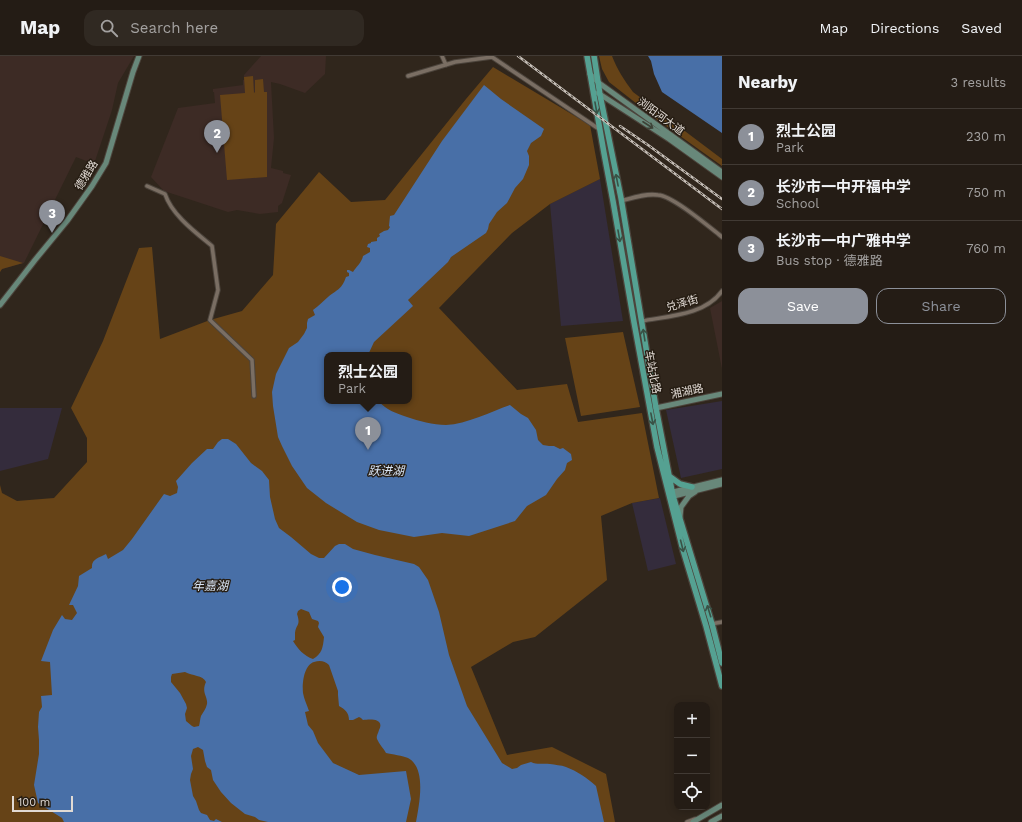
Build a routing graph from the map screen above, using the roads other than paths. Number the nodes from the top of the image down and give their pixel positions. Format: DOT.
graph roads {
  1 [pos="138,56"];
  2 [pos="442,56"];
  3 [pos="587,56"];
  4 [pos="594,56"];
  5 [pos="446,65"];
  6 [pos="590,74"];
  7 [pos="408,76"];
  8 [pos="599,83"];
  9 [pos="592,88"];
  10 [pos="600,95"];
  11 [pos="600,129"];
  12 [pos="722,172"];
  13 [pos="722,177"];
  14 [pos="147,186"];
  15 [pos="621,201"];
  16 [pos="722,237"];
  17 [pos="722,291"];
  18 [pos="0,300"];
  19 [pos="0,305"];
  20 [pos="642,321"];
  21 [pos="722,394"];
  22 [pos="254,396"];
  23 [pos="656,408"];
  24 [pos="669,476"];
  25 [pos="722,480"];
  26 [pos="722,484"];
  27 [pos="695,488"];
  28 [pos="671,494"];
  29 [pos="680,517"];
  30 [pos="722,622"];
  31 [pos="712,624"];
  32 [pos="706,626"];
  33 [pos="722,663"];
  34 [pos="722,686"];
  35 [pos="722,806"];
  36 [pos="712,811"];
  37 [pos="722,816"];
  38 [pos="687,822"];
  39 [pos="693,822"];
  40 [pos="711,822"];
  1 -- 18 [label="street, 德雅路"];
  1 -- 19 [label="street, 德雅路"];
  2 -- 5 [label="street"];
  3 -- 6 [label="main road, 车站北路"];
  4 -- 8 [label="main road, 车站北路"];
  5 -- 7 [label="street"];
  5 -- 11 [label="street"];
  6 -- 8 [label="street, 浏阳河大道"];
  6 -- 9 [label="main road, 车站北路"];
  8 -- 10 [label="main road, 车站北路"];
  8 -- 12 [label="street, 浏阳河大道"];
  9 -- 10 [label="street, 浏阳河大道"];
  9 -- 11 [label="main road, 车站北路, one-way"];
  10 -- 13 [label="street, 浏阳河大道, one-way"];
  15 -- 10 [label="main road, 车站北路, one-way"];
  11 -- 28 [label="main road, 车站北路, one-way"];
  14 -- 22 [label="street"];
  15 -- 16 [label="street"];
  15 -- 20 [label="main road, 车站北路"];
  17 -- 20 [label="street, 兑泽街"];
  23 -- 20 [label="main road, 车站北路, one-way"];
  21 -- 23 [label="street, 湘湖路"];
  23 -- 24 [label="main road, 车站北路"];
  24 -- 27 [label="main road"];
  24 -- 28 [label="main road, 车站北路"];
  25 -- 27 [label="street"];
  26 -- 27 [label="street"];
  27 -- 28 [label="street"];
  27 -- 29 [label="street"];
  28 -- 29 [label="main road, 车站北路"];
  28 -- 32 [label="main road, 车站北路, one-way"];
  31 -- 29 [label="main road, 车站北路, one-way"];
  30 -- 31 [label="street"];
  31 -- 32 [label="street"];
  31 -- 33 [label="main road, 车站北路"];
  32 -- 34 [label="main road, 车站北路"];
  35 -- 36 [label="street"];
  36 -- 38 [label="street"];
  36 -- 39 [label="street"];
  37 -- 40 [label="street"];
}
